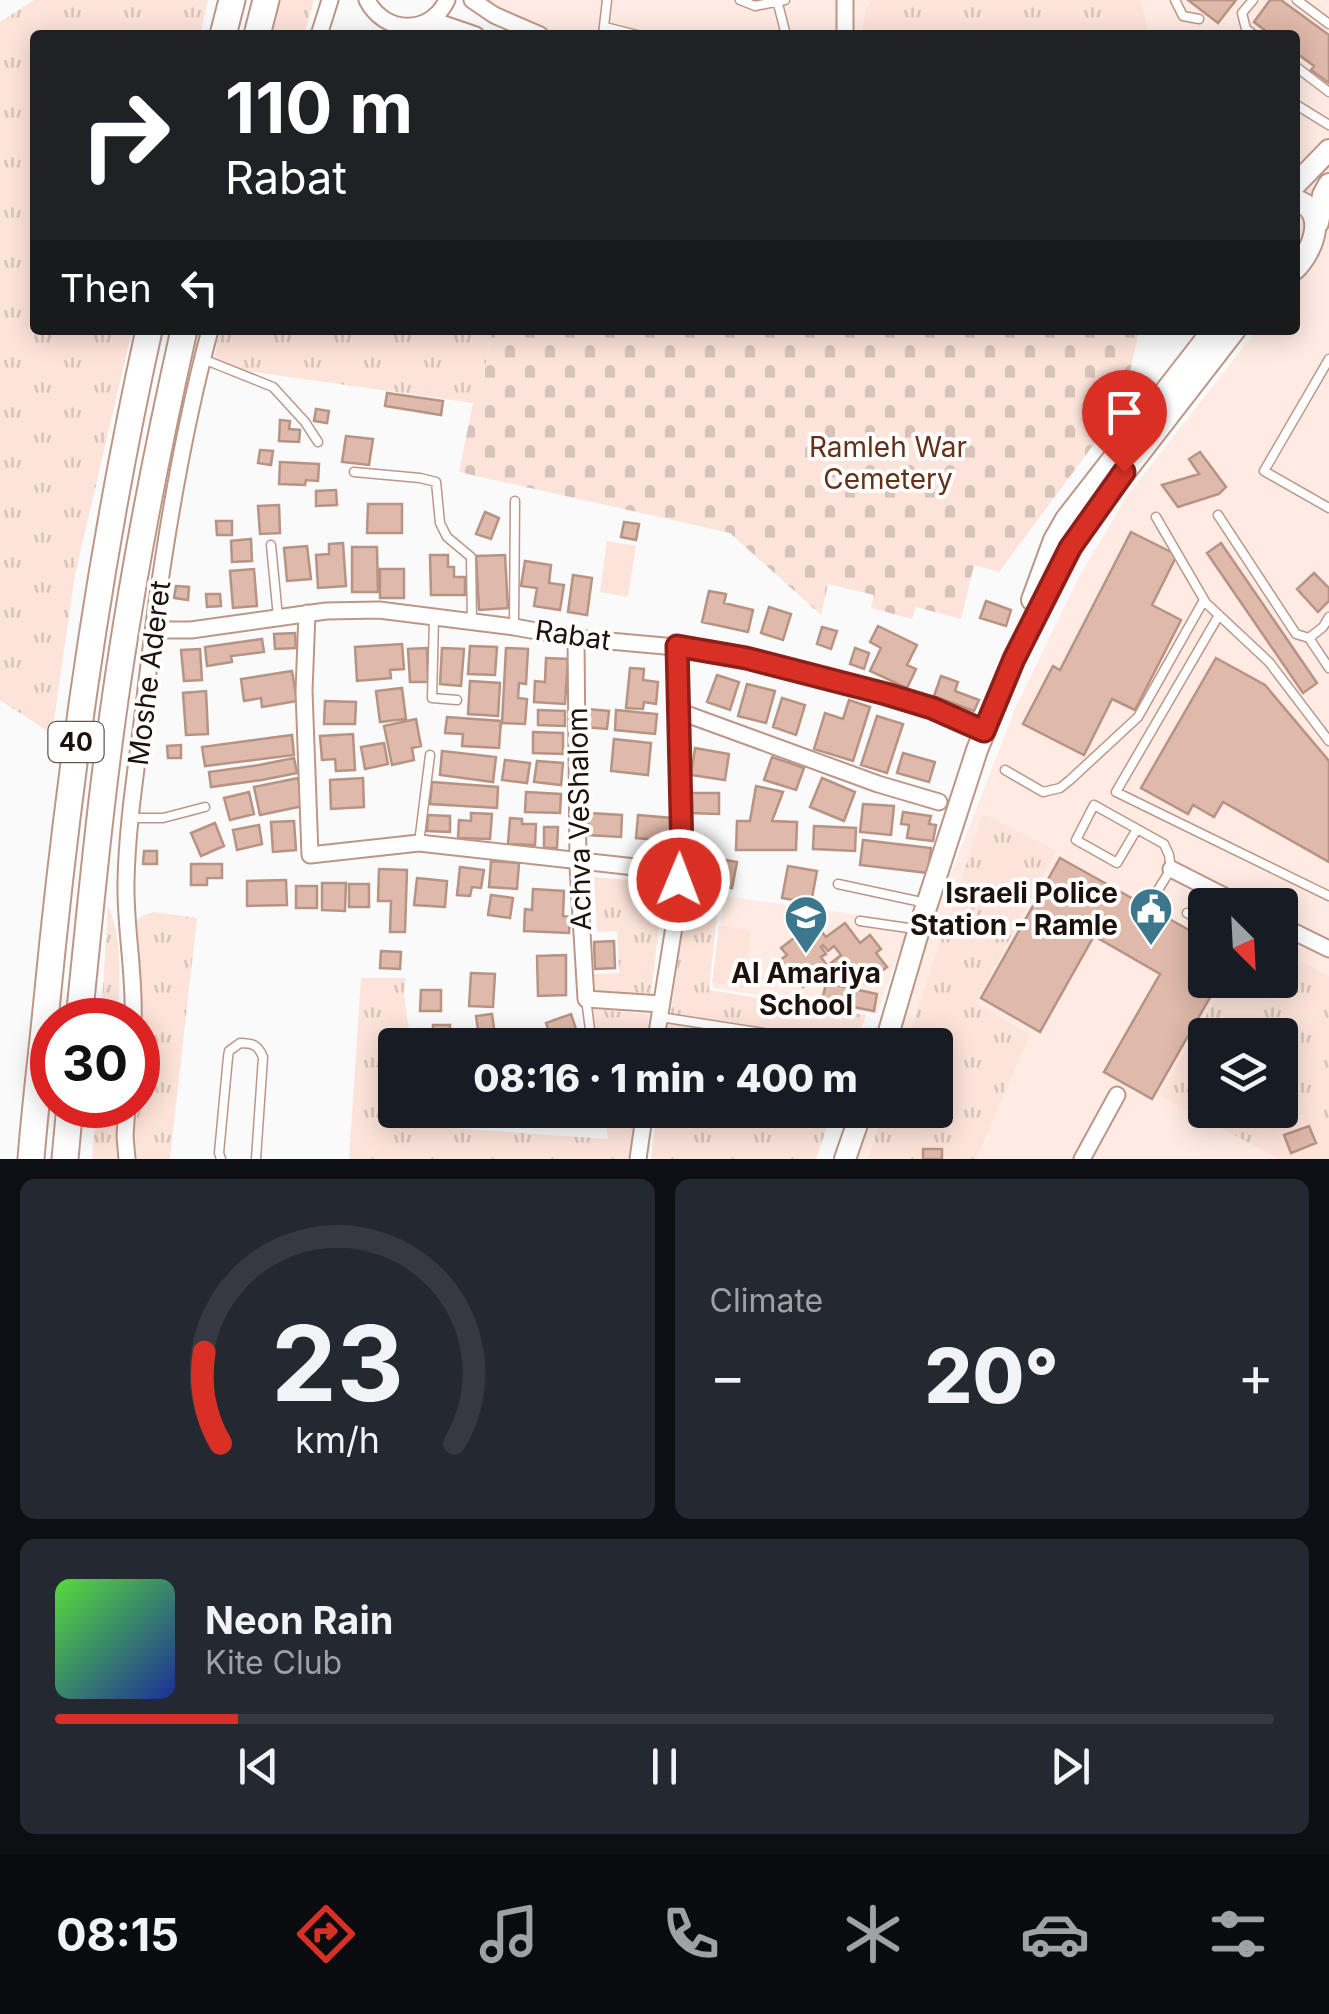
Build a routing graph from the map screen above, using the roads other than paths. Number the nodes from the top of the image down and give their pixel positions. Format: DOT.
graph roads {
  1 [pos="232,0"];
  2 [pos="266,0"];
  3 [pos="330,0"];
  4 [pos="367,0"];
  5 [pos="447,0"];
  6 [pos="472,0"];
  7 [pos="606,0"];
  8 [pos="740,0"];
  9 [pos="845,0"];
  10 [pos="1175,0"];
  11 [pos="1253,0"];
  12 [pos="1297,0"];
  13 [pos="780,1"];
  14 [pos="1199,19"];
  15 [pos="1329,24"];
  16 [pos="421,25"];
  17 [pos="224,30"];
  18 [pos="258,30"];
  19 [pos="321,30"];
  20 [pos="461,30"];
  21 [pos="528,30"];
  22 [pos="604,30"];
  23 [pos="785,30"];
  24 [pos="844,30"];
  25 [pos="1247,30"];
  26 [pos="1300,70"];
  27 [pos="1329,92"];
  28 [pos="1300,107"];
  29 [pos="1329,125"];
  30 [pos="1329,150"];
  31 [pos="1300,180"];
  32 [pos="1329,184"];
  33 [pos="1300,201"];
  34 [pos="1320,236"];
  35 [pos="1300,263"];
  36 [pos="148,335"];
  37 [pos="183,335"];
  38 [pos="209,335"];
  39 [pos="1208,335"];
  40 [pos="1231,335"];
  41 [pos="1329,358"];
  42 [pos="203,359"];
  43 [pos="318,442"];
  44 [pos="354,472"];
  45 [pos="515,500"];
  46 [pos="1329,508"];
  47 [pos="1218,515"];
  48 [pos="1156,517"];
  49 [pos="271,545"];
  50 [pos="1204,600"];
  51 [pos="307,613"];
  52 [pos="1219,615"];
  53 [pos="1329,616"];
  54 [pos="278,617"];
  55 [pos="434,617"];
  56 [pos="472,622"];
  57 [pos="514,627"];
  58 [pos="152,630"];
  59 [pos="576,638"];
  60 [pos="1309,638"];
  61 [pos="677,646"];
  62 [pos="1014,659"];
  63 [pos="1329,668"];
  64 [pos="457,700"];
  65 [pos="678,711"];
  66 [pos="984,731"];
  67 [pos="1329,741"];
  68 [pos="430,755"];
  69 [pos="1004,770"];
  70 [pos="939,802"];
  71 [pos="206,807"];
  72 [pos="132,818"];
  73 [pos="1138,829"];
  74 [pos="419,843"];
  75 [pos="578,860"];
  76 [pos="1171,869"];
  77 [pos="680,872"];
  78 [pos="838,884"];
  79 [pos="1208,888"];
  80 [pos="1329,896"];
  81 [pos="1152,898"];
  82 [pos="928,903"];
  83 [pos="860,921"];
  84 [pos="919,930"];
  85 [pos="1298,934"];
  86 [pos="1329,950"];
  87 [pos="80,998"];
  88 [pos="132,998"];
  89 [pos="586,999"];
  90 [pos="660,1010"];
  91 [pos="590,1028"];
  92 [pos="657,1028"];
  93 [pos="745,1028"];
  94 [pos="878,1028"];
  95 [pos="891,1028"];
  96 [pos="1117,1095"];
  97 [pos="68,1128"];
  98 [pos="126,1128"];
  99 [pos="642,1128"];
  100 [pos="841,1128"];
  101 [pos="856,1128"];
  102 [pos="31,1159"];
  103 [pos="65,1159"];
  104 [pos="128,1159"];
  105 [pos="221,1159"];
  106 [pos="256,1159"];
  107 [pos="638,1159"];
  108 [pos="830,1159"];
  109 [pos="845,1159"];
  110 [pos="1082,1159"];
  1 -- 17 [label="highway"];
  2 -- 18 [label="highway"];
  3 -- 19 [label="street"];
  4 -- 16 [label="street"];
  5 -- 16 [label="street"];
  6 -- 21 [label="street"];
  7 -- 22 [label="lane"];
  8 -- 13 [label="lane"];
  9 -- 24 [label="street"];
  10 -- 14 [label="lane"];
  11 -- 25 [label="lane"];
  12 -- 15 [label="lane"];
  13 -- 23 [label="lane"];
  16 -- 20 [label="street"];
  26 -- 27 [label="lane"];
  28 -- 29 [label="lane"];
  30 -- 31 [label="street"];
  32 -- 34 [label="street"];
  33 -- 34 [label="street"];
  34 -- 35 [label="street"];
  36 -- 102 [label="highway, 40"];
  37 -- 87 [label="highway, 40"];
  38 -- 42 [label="street, Moshe Aderet"];
  39 -- 62 [label="street"];
  40 -- 62 [label="street"];
  41 -- 46 [label="lane"];
  42 -- 43 [label="lane"];
  42 -- 58 [label="street, Moshe Aderet"];
  44 -- 56 [label="lane"];
  45 -- 57 [label="lane"];
  47 -- 60 [label="lane"];
  48 -- 50 [label="lane"];
  49 -- 54 [label="lane"];
  50 -- 52 [label="lane"];
  50 -- 69 [label="lane"];
  51 -- 54 [label="street, Rabat"];
  51 -- 55 [label="street, Rabat"];
  51 -- 74 [label="street"];
  52 -- 67 [label="lane"];
  52 -- 80 [label="lane"];
  53 -- 60 [label="lane"];
  54 -- 58 [label="street, Rabat"];
  55 -- 56 [label="street, Rabat"];
  55 -- 64 [label="lane"];
  56 -- 57 [label="street, Rabat"];
  57 -- 59 [label="street, Rabat"];
  58 -- 72 [label="street, Moshe Aderet"];
  59 -- 61 [label="street, Rabat"];
  59 -- 75 [label="street, Achva VeShalom"];
  60 -- 63 [label="lane"];
  61 -- 65 [label="street"];
  61 -- 66 [label="street, Rabat"];
  62 -- 66 [label="street"];
  65 -- 70 [label="street"];
  65 -- 77 [label="street"];
  66 -- 82 [label="street"];
  68 -- 74 [label="lane"];
  71 -- 72 [label="lane"];
  72 -- 88 [label="street, Moshe Aderet"];
  73 -- 73 [label="lane"];
  73 -- 76 [label="lane"];
  74 -- 75 [label="street"];
  75 -- 77 [label="street"];
  75 -- 89 [label="street, Achva VeShalom"];
  76 -- 79 [label="street"];
  76 -- 81 [label="lane"];
  77 -- 90 [label="street"];
  78 -- 82 [label="lane"];
  82 -- 84 [label="street"];
  83 -- 84 [label="lane"];
  84 -- 94 [label="street"];
  84 -- 95 [label="street"];
  85 -- 86 [label="street"];
  89 -- 90 [label="street"];
  89 -- 91 [label="lane"];
  90 -- 92 [label="street"];
  90 -- 93 [label="lane"];
  96 -- 110 [label="street"];
  97 -- 103 [label="highway"];
  98 -- 104 [label="street"];
  99 -- 107 [label="street"];
  100 -- 108 [label="street"];
  101 -- 109 [label="street"];
  105 -- 106 [label="lane"];
}
